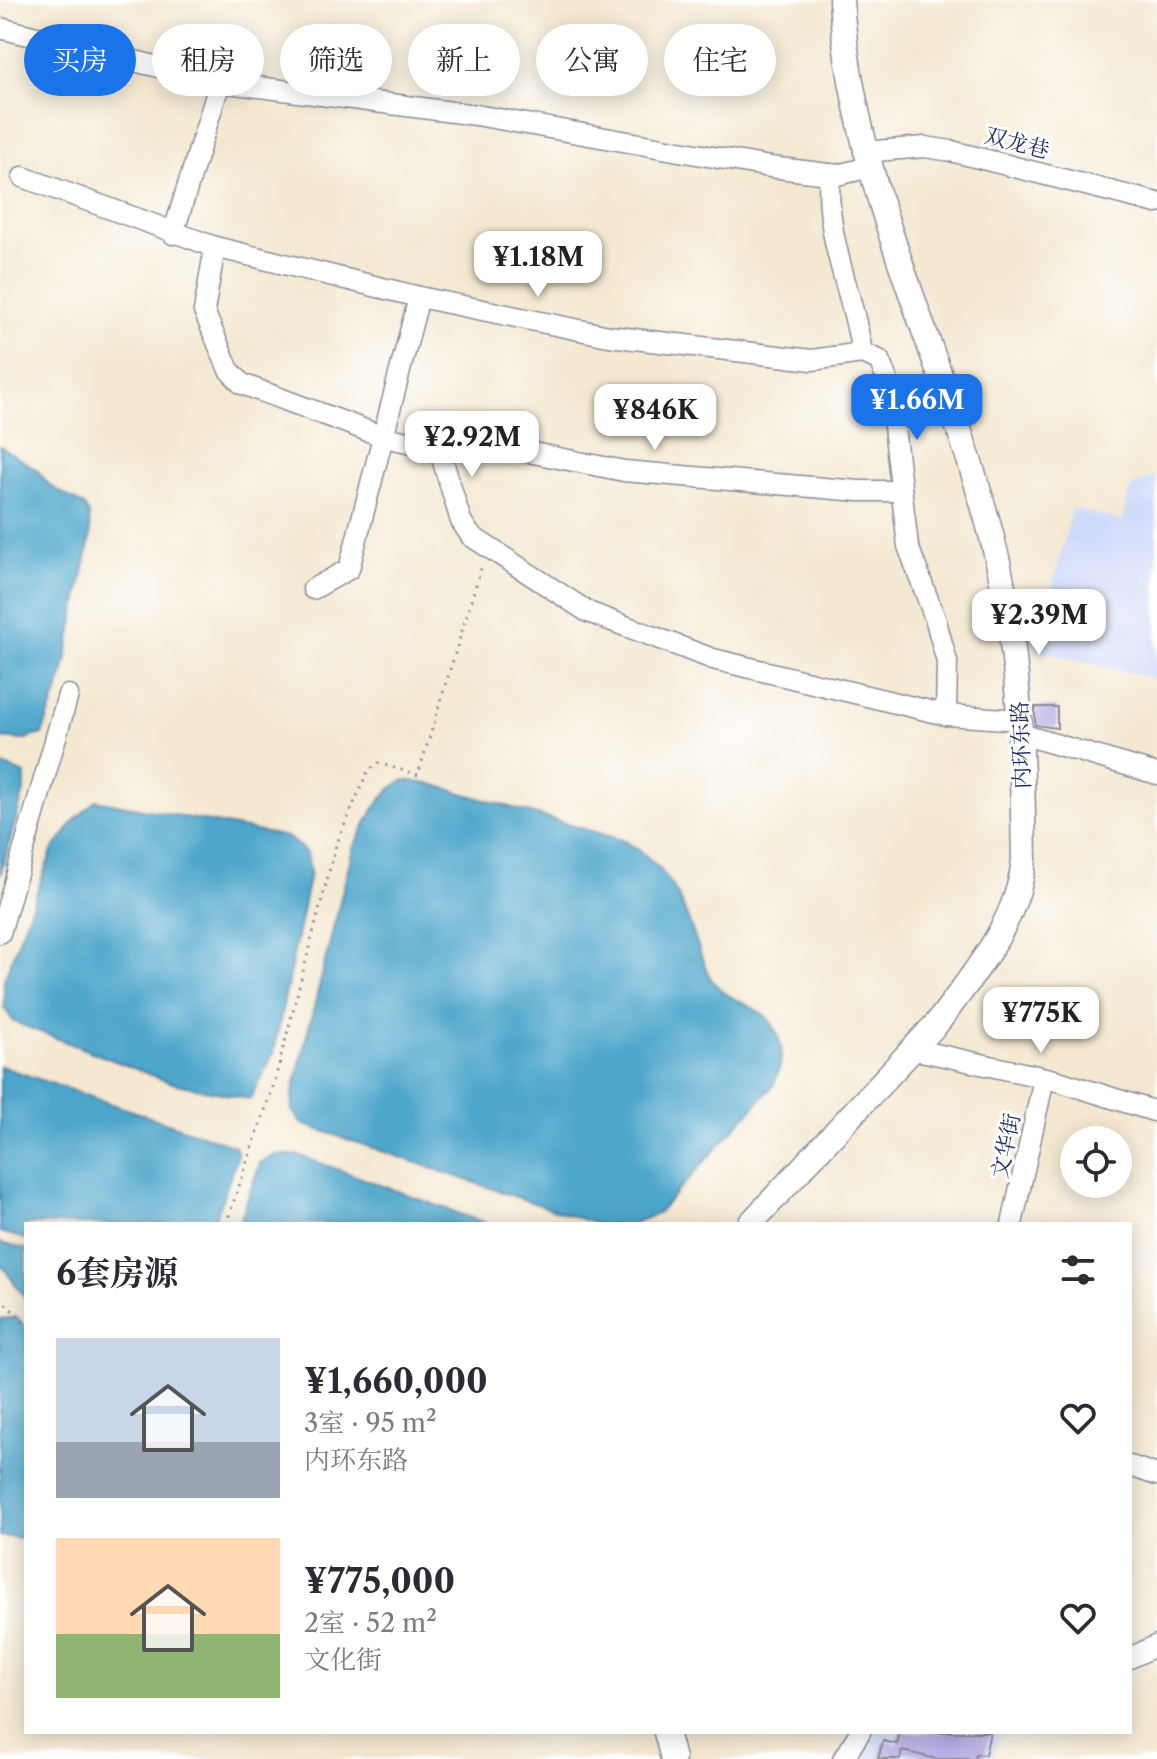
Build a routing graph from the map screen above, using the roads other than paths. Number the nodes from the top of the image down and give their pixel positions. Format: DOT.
graph roads {
  1 [pos="841,0"];
  2 [pos="0,28"];
  3 [pos="152,65"];
  4 [pos="264,88"];
  5 [pos="216,96"];
  6 [pos="867,160"];
  7 [pos="830,174"];
  8 [pos="23,177"];
  9 [pos="1157,203"];
  10 [pos="173,234"];
  11 [pos="215,247"];
  12 [pos="419,297"];
  13 [pos="862,353"];
  14 [pos="384,437"];
  15 [pos="441,455"];
  16 [pos="901,491"];
  17 [pos="313,589"];
  18 [pos="68,695"];
  19 [pos="946,715"];
  20 [pos="1021,727"];
  21 [pos="1157,774"];
  22 [pos="0,933"];
  23 [pos="912,1049"];
  24 [pos="1044,1078"];
  25 [pos="1157,1112"];
  26 [pos="752,1222"];
  27 [pos="1012,1222"];
  28 [pos="1132,1467"];
  29 [pos="1157,1475"];
  30 [pos="1157,1645"];
  31 [pos="1132,1657"];
  32 [pos="667,1734"];
  33 [pos="859,1734"];
  34 [pos="673,1759"];
  35 [pos="843,1759"];
  1 -- 6 [label="street, 内环东路"];
  2 -- 3 [label="street, 双龙巷"];
  4 -- 7 [label="street, 双龙巷"];
  5 -- 10 [label="street"];
  6 -- 7 [label="street, 双龙巷"];
  6 -- 9 [label="street, 双龙巷"];
  6 -- 20 [label="street, 内环东路"];
  7 -- 13 [label="street"];
  8 -- 10 [label="street"];
  10 -- 11 [label="street"];
  11 -- 12 [label="street"];
  11 -- 14 [label="street"];
  12 -- 13 [label="street"];
  12 -- 14 [label="street"];
  13 -- 16 [label="street"];
  14 -- 15 [label="street"];
  14 -- 17 [label="street"];
  15 -- 16 [label="street"];
  15 -- 19 [label="street"];
  16 -- 19 [label="street"];
  18 -- 22 [label="street"];
  19 -- 20 [label="street"];
  20 -- 21 [label="street"];
  20 -- 23 [label="street, 内环东路"];
  23 -- 24 [label="street"];
  23 -- 26 [label="street, 内环东路"];
  24 -- 25 [label="street"];
  24 -- 27 [label="street, 文华街"];
  28 -- 29 [label="street"];
  30 -- 31 [label="street"];
  32 -- 34 [label="street"];
  33 -- 35 [label="street"];
}
